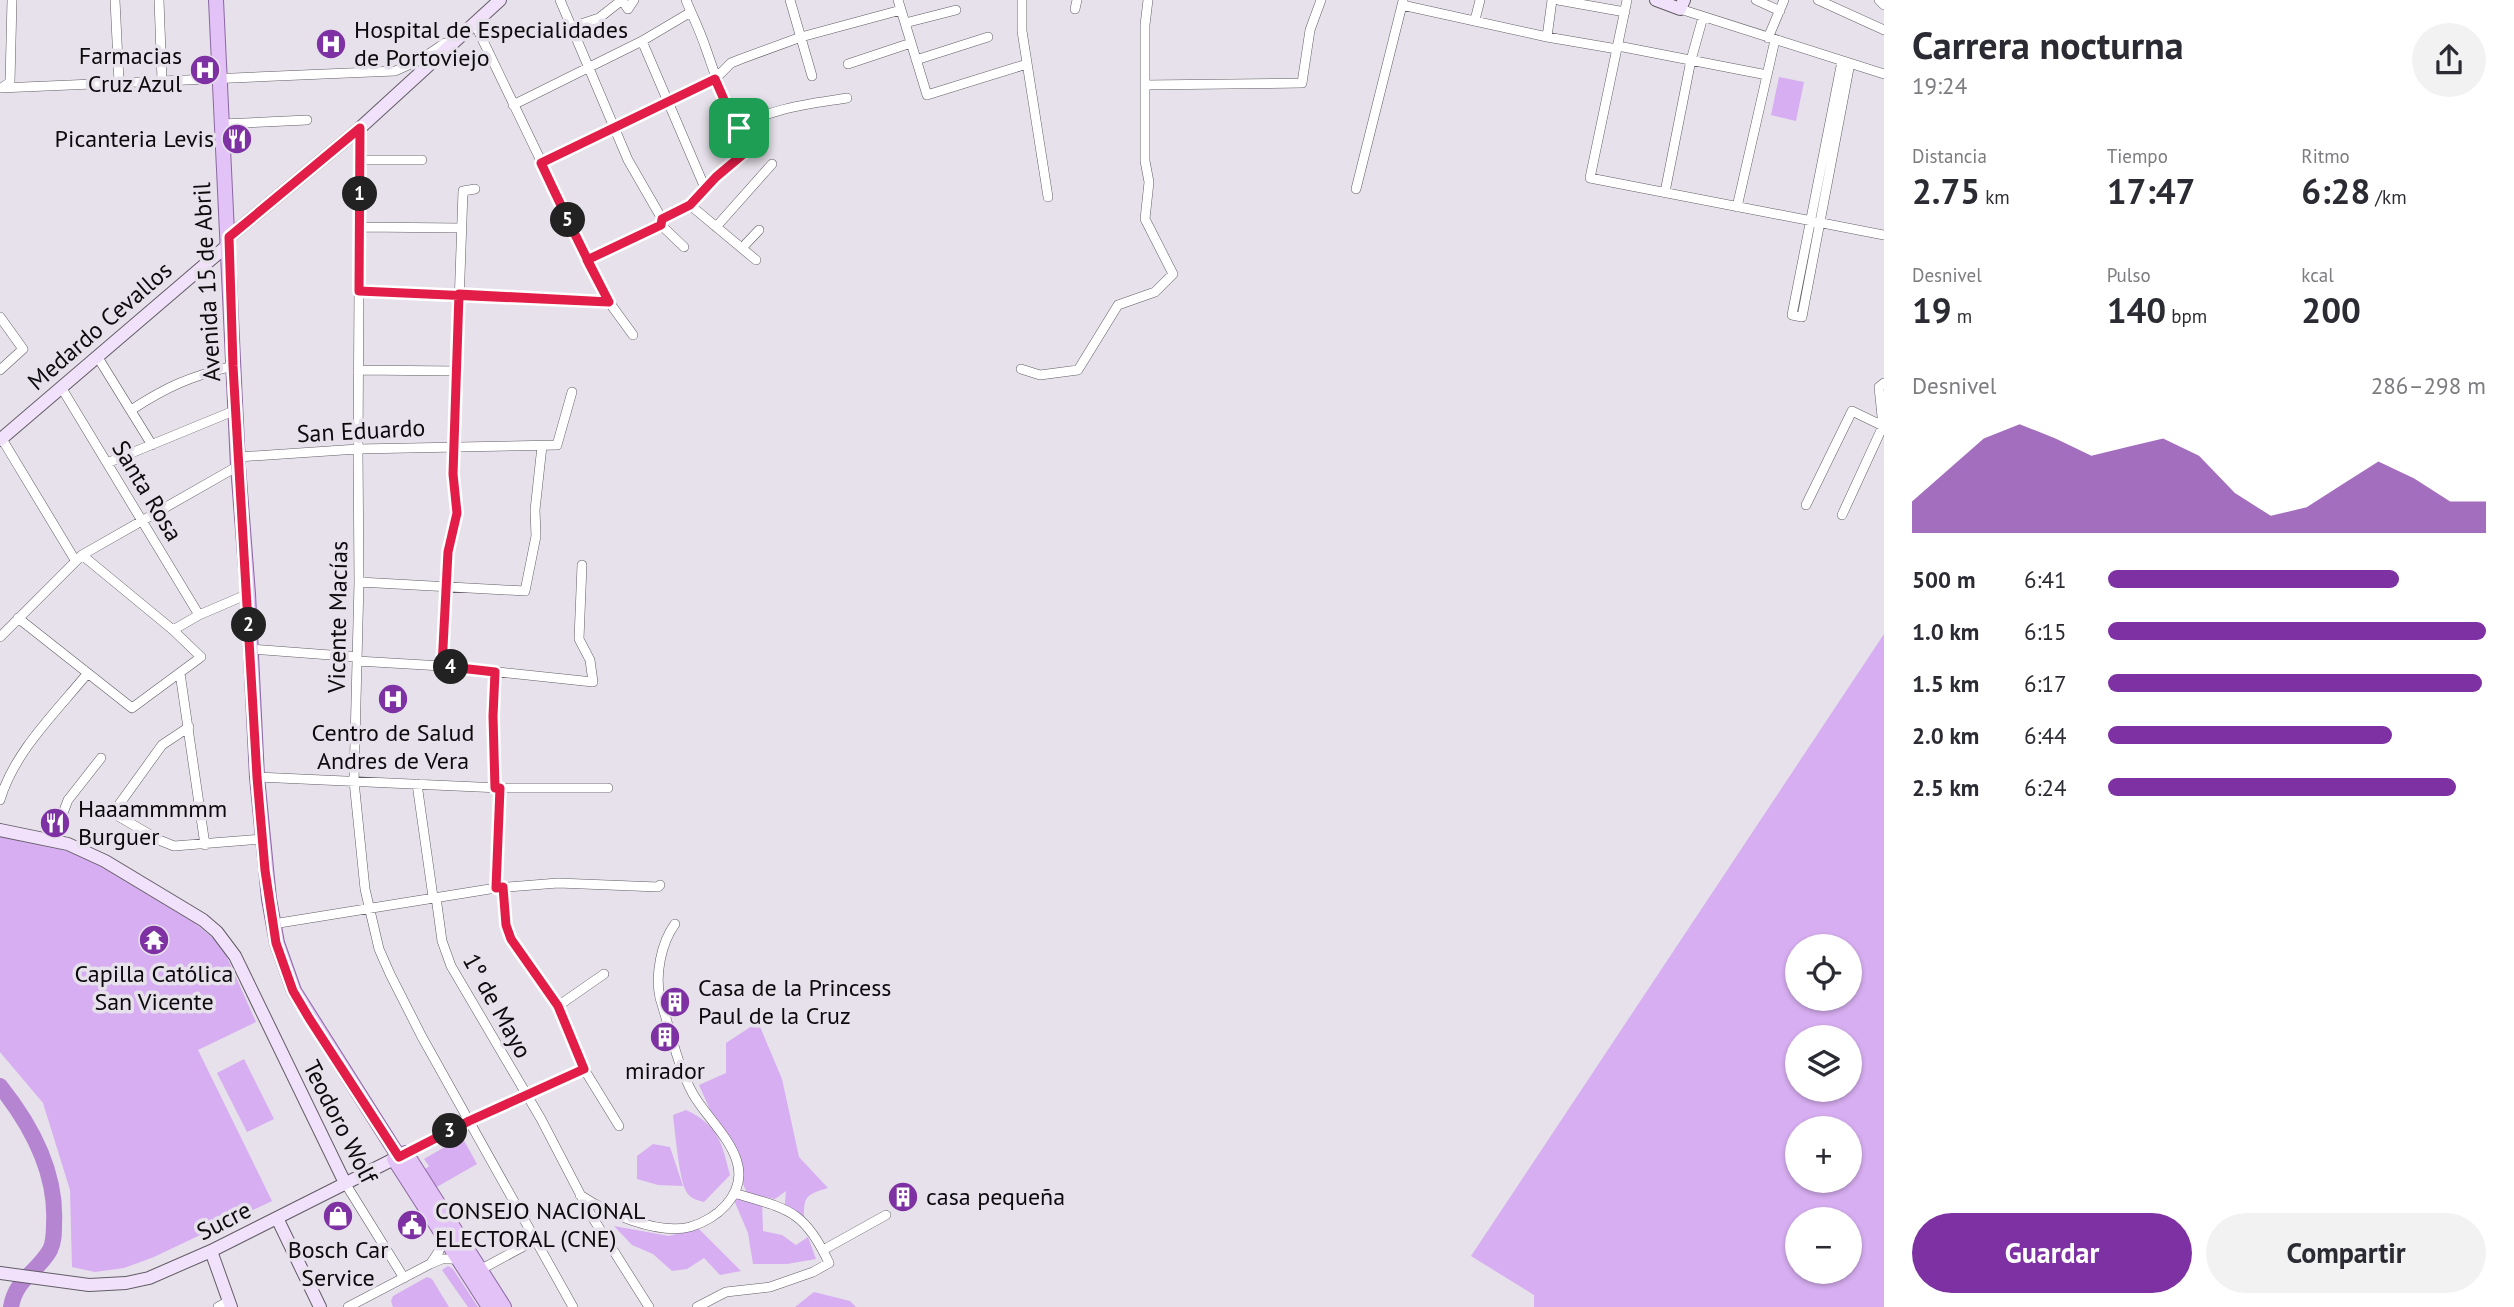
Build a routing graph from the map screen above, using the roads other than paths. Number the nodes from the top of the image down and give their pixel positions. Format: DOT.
graph roads {
  1 [pos="12,0"];
  2 [pos="115,0"];
  3 [pos="159,0"];
  4 [pos="216,0"];
  5 [pos="500,0"];
  6 [pos="561,0"];
  7 [pos="634,0"];
  8 [pos="686,0"];
  9 [pos="790,0"];
  10 [pos="898,0"];
  11 [pos="1022,0"];
  12 [pos="1148,0"];
  13 [pos="1321,0"];
  14 [pos="1480,0"];
  15 [pos="1552,0"];
  16 [pos="1558,0"];
  17 [pos="1627,0"];
  18 [pos="1656,0"];
  19 [pos="1756,0"];
  20 [pos="1784,0"];
  21 [pos="1818,0"];
  22 [pos="1879,0"];
  23 [pos="1403,3"];
  24 [pos="1682,4"];
  25 [pos="1884,5"];
  26 [pos="901,10"];
  27 [pos="957,10"];
  28 [pos="1780,10"];
  29 [pos="691,12"];
  30 [pos="1625,12"];
  31 [pos="1703,17"];
  32 [pos="1475,20"];
  33 [pos="905,23"];
  34 [pos="472,24"];
  35 [pos="572,27"];
  36 [pos="1884,30"];
  37 [pos="801,37"];
  38 [pos="988,37"];
  39 [pos="1547,37"];
  40 [pos="1771,39"];
  41 [pos="642,41"];
  42 [pos="911,43"];
  43 [pos="1617,48"];
  44 [pos="916,60"];
  45 [pos="1691,60"];
  46 [pos="1846,62"];
  47 [pos="849,64"];
  48 [pos="1027,64"];
  49 [pos="589,69"];
  50 [pos="395,71"];
  51 [pos="1884,74"];
  52 [pos="1767,75"];
  53 [pos="0,76"];
  54 [pos="812,76"];
  55 [pos="220,78"];
  56 [pos="715,79"];
  57 [pos="162,80"];
  58 [pos="119,82"];
  59 [pos="1145,85"];
  60 [pos="8,86"];
  61 [pos="405,88"];
  62 [pos="848,98"];
  63 [pos="669,101"];
  64 [pos="513,105"];
  65 [pos="307,120"];
  66 [pos="222,124"];
  67 [pos="614,127"];
  68 [pos="360,128"];
  69 [pos="739,128"];
  70 [pos="360,160"];
  71 [pos="422,160"];
  72 [pos="541,163"];
  73 [pos="772,164"];
  74 [pos="705,188"];
  75 [pos="475,189"];
  76 [pos="1356,189"];
  77 [pos="1665,192"];
  78 [pos="1048,197"];
  79 [pos="690,205"];
  80 [pos="1737,207"];
  81 [pos="662,222"];
  82 [pos="1816,223"];
  83 [pos="360,227"];
  84 [pos="716,227"];
  85 [pos="461,228"];
  86 [pos="759,230"];
  87 [pos="1884,235"];
  88 [pos="229,241"];
  89 [pos="684,247"];
  90 [pos="742,248"];
  91 [pos="587,260"];
  92 [pos="756,260"];
  93 [pos="359,291"];
  94 [pos="459,294"];
  95 [pos="609,302"];
  96 [pos="0,317"];
  97 [pos="632,335"];
  98 [pos="97,356"];
  99 [pos="233,366"];
  100 [pos="1021,369"];
  101 [pos="0,370"];
  102 [pos="358,370"];
  103 [pos="457,371"];
  104 [pos="1884,383"];
  105 [pos="61,387"];
  106 [pos="572,392"];
  107 [pos="131,410"];
  108 [pos="236,410"];
  109 [pos="1883,426"];
  110 [pos="1,440"];
  111 [pos="152,444"];
  112 [pos="453,446"];
  113 [pos="542,446"];
  114 [pos="358,449"];
  115 [pos="238,462"];
  116 [pos="107,463"];
  117 [pos="1806,505"];
  118 [pos="1842,515"];
  119 [pos="142,520"];
  120 [pos="78,558"];
  121 [pos="582,565"];
  122 [pos="359,582"];
  123 [pos="445,587"];
  124 [pos="248,594"];
  125 [pos="199,615"];
  126 [pos="18,618"];
  127 [pos="173,630"];
  128 [pos="0,636"];
  129 [pos="250,649"];
  130 [pos="357,659"];
  131 [pos="442,666"];
  132 [pos="495,672"];
  133 [pos="180,673"];
  134 [pos="87,674"];
  135 [pos="189,727"];
  136 [pos="101,758"];
  137 [pos="257,777"];
  138 [pos="354,781"];
  139 [pos="417,785"];
  140 [pos="498,788"];
  141 [pos="608,788"];
  142 [pos="0,800"];
  143 [pos="0,830"];
  144 [pos="53,839"];
  145 [pos="262,839"];
  146 [pos="205,845"];
  147 [pos="660,885"];
  148 [pos="499,887"];
  149 [pos="435,897"];
  150 [pos="369,909"];
  151 [pos="675,924"];
  152 [pos="273,925"];
  153 [pos="604,974"];
  154 [pos="558,1006"];
  155 [pos="584,1069"];
  156 [pos="526,1096"];
  157 [pos="469,1121"];
  158 [pos="619,1126"];
  159 [pos="399,1156"];
  160 [pos="345,1183"];
  161 [pos="734,1193"];
  162 [pos="580,1195"];
  163 [pos="445,1214"];
  164 [pos="886,1215"];
  165 [pos="277,1218"];
  166 [pos="444,1237"];
  167 [pos="535,1240"];
  168 [pos="823,1250"];
  169 [pos="211,1251"];
  170 [pos="458,1259"];
  171 [pos="430,1264"];
  172 [pos="480,1270"];
  173 [pos="4,1273"];
  174 [pos="404,1278"];
  175 [pos="226,1305"];
  176 [pos="320,1307"];
  177 [pos="348,1307"];
  178 [pos="489,1307"];
  179 [pos="504,1307"];
  180 [pos="573,1307"];
  181 [pos="649,1307"];
  182 [pos="697,1307"];
  1 -- 60 [label="street"];
  2 -- 58 [label="street"];
  3 -- 57 [label="street"];
  4 -- 55 [label="main road, Avenida 15 de Abril"];
  5 -- 34 [label="street, Medardo Cevallos"];
  6 -- 35 [label="street"];
  7 -- 35 [label="street"];
  8 -- 29 [label="street"];
  9 -- 37 [label="street"];
  10 -- 26 [label="street"];
  11 -- 48 [label="street"];
  12 -- 59 [label="street"];
  13 -- 59 [label="street"];
  14 -- 32 [label="street"];
  15 -- 39 [label="street"];
  16 -- 30 [label="street"];
  17 -- 30 [label="street"];
  18 -- 24 [label="street"];
  19 -- 28 [label="street"];
  20 -- 28 [label="street"];
  21 -- 36 [label="street"];
  22 -- 25 [label="street"];
  23 -- 32 [label="street"];
  23 -- 76 [label="street"];
  24 -- 31 [label="street"];
  26 -- 33 [label="street"];
  26 -- 37 [label="street"];
  27 -- 33 [label="street"];
  28 -- 40 [label="street"];
  29 -- 41 [label="street"];
  29 -- 56 [label="street"];
  30 -- 43 [label="street"];
  31 -- 40 [label="street"];
  31 -- 45 [label="street"];
  32 -- 39 [label="street"];
  33 -- 42 [label="street"];
  34 -- 50 [label="street"];
  34 -- 61 [label="street, Medardo Cevallos"];
  34 -- 64 [label="street"];
  35 -- 49 [label="street"];
  37 -- 54 [label="street"];
  37 -- 56 [label="street"];
  38 -- 44 [label="street"];
  39 -- 43 [label="street"];
  40 -- 46 [label="street"];
  40 -- 52 [label="street"];
  41 -- 49 [label="street"];
  41 -- 63 [label="street"];
  42 -- 44 [label="street"];
  42 -- 47 [label="street"];
  43 -- 45 [label="street"];
  43 -- 77 [label="street"];
  44 -- 48 [label="street"];
  45 -- 52 [label="street"];
  45 -- 77 [label="street"];
  46 -- 51 [label="street"];
  46 -- 82 [label="street"];
  48 -- 78 [label="street"];
  49 -- 64 [label="street"];
  49 -- 67 [label="street"];
  50 -- 55 [label="street"];
  50 -- 61 [label="street"];
  52 -- 80 [label="street"];
  53 -- 60 [label="street"];
  55 -- 57 [label="street"];
  55 -- 66 [label="main road, Avenida 15 de Abril"];
  56 -- 63 [label="street"];
  56 -- 69 [label="street"];
  57 -- 58 [label="street"];
  58 -- 60 [label="street"];
  59 -- 100 [label="street"];
  61 -- 68 [label="street, Medardo Cevallos"];
  62 -- 69 [label="street"];
  63 -- 67 [label="street"];
  63 -- 74 [label="street"];
  64 -- 72 [label="street"];
  65 -- 66 [label="street"];
  66 -- 88 [label="main road, Avenida 15 de Abril"];
  67 -- 72 [label="street"];
  67 -- 81 [label="street"];
  68 -- 70 [label="street, Vicente Macías"];
  68 -- 88 [label="street, Medardo Cevallos"];
  69 -- 74 [label="street"];
  70 -- 71 [label="street"];
  70 -- 83 [label="street, Vicente Macías"];
  72 -- 91 [label="street"];
  73 -- 84 [label="street"];
  74 -- 79 [label="street"];
  75 -- 85 [label="street"];
  77 -- 80 [label="street"];
  79 -- 81 [label="street"];
  79 -- 84 [label="street"];
  80 -- 82 [label="street"];
  81 -- 89 [label="street"];
  81 -- 91 [label="street"];
  82 -- 82 [label="street"];
  82 -- 87 [label="street"];
  83 -- 85 [label="street"];
  83 -- 93 [label="street, Vicente Macías"];
  84 -- 90 [label="street"];
  85 -- 94 [label="street"];
  86 -- 90 [label="street"];
  88 -- 98 [label="street, Medardo Cevallos"];
  88 -- 99 [label="main road, Avenida 15 de Abril"];
  90 -- 92 [label="street"];
  91 -- 95 [label="street"];
  93 -- 94 [label="street"];
  93 -- 102 [label="street, Vicente Macías"];
  94 -- 95 [label="street"];
  94 -- 103 [label="street"];
  95 -- 97 [label="street"];
  96 -- 101 [label="street"];
  98 -- 105 [label="street, Medardo Cevallos"];
  98 -- 107 [label="street"];
  99 -- 107 [label="street"];
  99 -- 108 [label="main road, Avenida 15 de Abril"];
  102 -- 103 [label="street"];
  102 -- 114 [label="street, Vicente Macías"];
  103 -- 112 [label="street"];
  104 -- 109 [label="street"];
  105 -- 110 [label="street, Medardo Cevallos"];
  105 -- 116 [label="street, Santa Rosa"];
  106 -- 113 [label="street"];
  107 -- 111 [label="street"];
  108 -- 111 [label="street"];
  108 -- 115 [label="main road, Avenida 15 de Abril"];
  109 -- 117 [label="street"];
  109 -- 118 [label="street"];
  110 -- 120 [label="street"];
  111 -- 116 [label="street"];
  112 -- 113 [label="street, San Eduardo"];
  112 -- 114 [label="street, San Eduardo"];
  112 -- 123 [label="street"];
  113 -- 123 [label="street"];
  114 -- 115 [label="street, San Eduardo"];
  114 -- 122 [label="street, Vicente Macías"];
  115 -- 119 [label="street, San Eduardo"];
  115 -- 124 [label="main road, Avenida 15 de Abril"];
  116 -- 119 [label="street, Santa Rosa"];
  119 -- 120 [label="street, San Eduardo"];
  119 -- 125 [label="street, Santa Rosa"];
  120 -- 126 [label="street, San Eduardo"];
  120 -- 127 [label="street"];
  121 -- 132 [label="street"];
  122 -- 123 [label="street"];
  122 -- 130 [label="street, Vicente Macías"];
  123 -- 131 [label="street"];
  124 -- 125 [label="street"];
  124 -- 129 [label="main road, Avenida 15 de Abril"];
  125 -- 127 [label="street"];
  126 -- 128 [label="street, San Eduardo"];
  126 -- 134 [label="street"];
  127 -- 133 [label="street"];
  129 -- 130 [label="street"];
  129 -- 137 [label="main road, Avenida 15 de Abril"];
  130 -- 131 [label="street"];
  130 -- 138 [label="street, Vicente Macías"];
  131 -- 132 [label="street"];
  132 -- 140 [label="street"];
  133 -- 134 [label="street"];
  133 -- 135 [label="street"];
  134 -- 142 [label="street"];
  135 -- 146 [label="street"];
  135 -- 146 [label="street"];
  136 -- 144 [label="street"];
  137 -- 138 [label="street"];
  137 -- 145 [label="main road, Avenida 15 de Abril"];
  138 -- 139 [label="street"];
  138 -- 150 [label="street, Vicente Macías"];
  139 -- 140 [label="street"];
  139 -- 149 [label="street, 1º de Mayo"];
  140 -- 141 [label="street"];
  140 -- 148 [label="street"];
  143 -- 144 [label="street"];
  144 -- 160 [label="street, Teodoro Wolf"];
  145 -- 146 [label="street"];
  145 -- 152 [label="main road, Avenida 15 de Abril"];
  147 -- 148 [label="street"];
  148 -- 149 [label="street"];
  148 -- 154 [label="street"];
  149 -- 150 [label="street"];
  149 -- 156 [label="street, 1º de Mayo"];
  150 -- 152 [label="street"];
  150 -- 157 [label="street, Vicente Macías"];
  151 -- 161 [label="street"];
  152 -- 159 [label="main road, Avenida 15 de Abril"];
  153 -- 154 [label="street"];
  154 -- 155 [label="street"];
  155 -- 156 [label="street"];
  155 -- 158 [label="street"];
  156 -- 157 [label="street"];
  156 -- 162 [label="street, 1º de Mayo"];
  157 -- 159 [label="street"];
  157 -- 167 [label="street, Vicente Macías"];
  159 -- 160 [label="street, Sucre"];
  159 -- 163 [label="main road, Avenida 15 de Abril"];
  159 -- 166 [label="main road, Avenida 15 de Abril"];
  160 -- 165 [label="street, Sucre"];
  160 -- 174 [label="street, Teodoro Wolf"];
  161 -- 162 [label="street"];
  161 -- 168 [label="street"];
  162 -- 181 [label="street, 1º de Mayo"];
  163 -- 166 [label="street"];
  163 -- 172 [label="main road, Avenida 15 de Abril"];
  164 -- 168 [label="street"];
  165 -- 169 [label="street, Sucre"];
  165 -- 176 [label="street"];
  166 -- 170 [label="main road, Avenida 15 de Abril"];
  166 -- 171 [label="street"];
  167 -- 172 [label="street"];
  167 -- 180 [label="street, Vicente Macías"];
  168 -- 182 [label="street"];
  169 -- 173 [label="street, Sucre"];
  169 -- 175 [label="street"];
  170 -- 171 [label="street"];
  170 -- 172 [label="street"];
  170 -- 178 [label="main road, Avenida 15 de Abril"];
  171 -- 174 [label="street"];
  172 -- 179 [label="main road, Avenida 15 de Abril"];
  174 -- 177 [label="street"];
}
